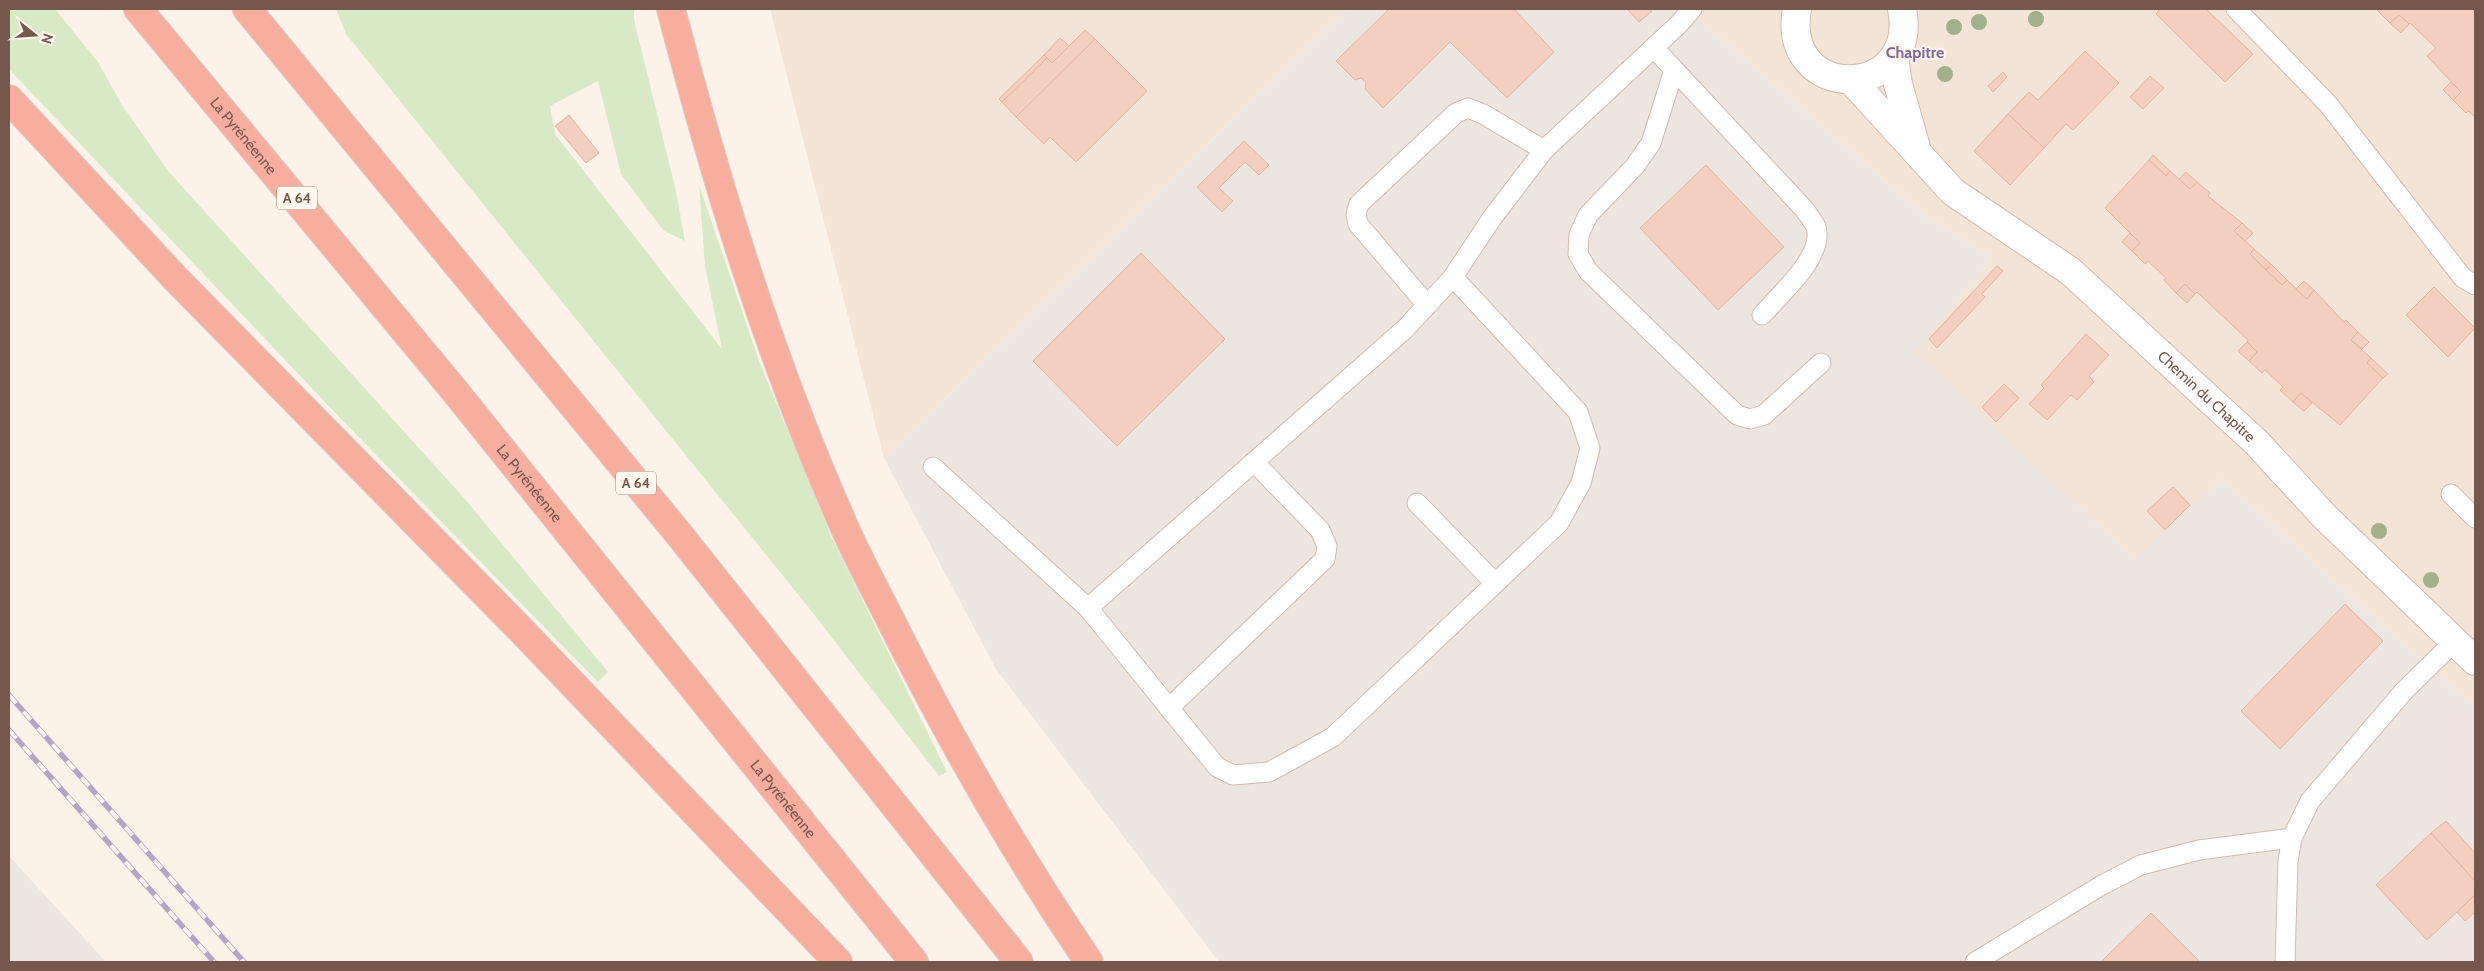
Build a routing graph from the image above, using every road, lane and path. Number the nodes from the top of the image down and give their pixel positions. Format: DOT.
graph roads {
  1 [pos="138,9"];
  2 [pos="247,9"];
  3 [pos="671,9"];
  4 [pos="1692,9"];
  5 [pos="2236,9"];
  6 [pos="1907,13"];
  7 [pos="1790,14"];
  8 [pos="1654,48"];
  9 [pos="1894,58"];
  10 [pos="1674,70"];
  11 [pos="1851,80"];
  12 [pos="9,98"];
  13 [pos="1544,150"];
  14 [pos="1918,155"];
  15 [pos="1453,277"];
  16 [pos="2475,285"];
  17 [pos="1427,305"];
  18 [pos="1762,315"];
  19 [pos="1821,363"];
  20 [pos="1254,462"];
  21 [pos="933,467"];
  22 [pos="2451,494"];
  23 [pos="1417,503"];
  24 [pos="2475,518"];
  25 [pos="1495,583"];
  26 [pos="1088,608"];
  27 [pos="2454,641"];
  28 [pos="2475,661"];
  29 [pos="1169,708"];
  30 [pos="2292,838"];
  31 [pos="838,962"];
  32 [pos="914,962"];
  33 [pos="1019,962"];
  34 [pos="1089,962"];
  35 [pos="1975,962"];
  36 [pos="2285,962"];
  1 -- 32 [label="highway, La Pyrénéenne / A 64"];
  2 -- 33 [label="highway, A 64"];
  3 -- 34 [label="highway"];
  4 -- 8 [label="lane"];
  5 -- 16 [label="lane"];
  6 -- 9 [label="street"];
  7 -- 11 [label="street"];
  8 -- 10 [label="lane"];
  8 -- 13 [label="lane"];
  9 -- 11 [label="street"];
  9 -- 14 [label="street, Chemin du Chapitre"];
  10 -- 18 [label="lane"];
  10 -- 19 [label="lane"];
  11 -- 14 [label="street, Chemin du Chapitre"];
  12 -- 31 [label="highway"];
  13 -- 15 [label="lane"];
  13 -- 17 [label="lane"];
  14 -- 27 [label="street, Chemin du Chapitre"];
  15 -- 17 [label="lane"];
  15 -- 25 [label="lane"];
  17 -- 20 [label="lane"];
  20 -- 26 [label="lane"];
  20 -- 29 [label="lane"];
  21 -- 26 [label="lane"];
  22 -- 24 [label="lane"];
  23 -- 25 [label="lane"];
  25 -- 29 [label="lane"];
  26 -- 29 [label="lane"];
  27 -- 28 [label="street, Chemin du Chapitre"];
  27 -- 30 [label="lane"];
  30 -- 35 [label="lane"];
  30 -- 36 [label="lane"];
}
